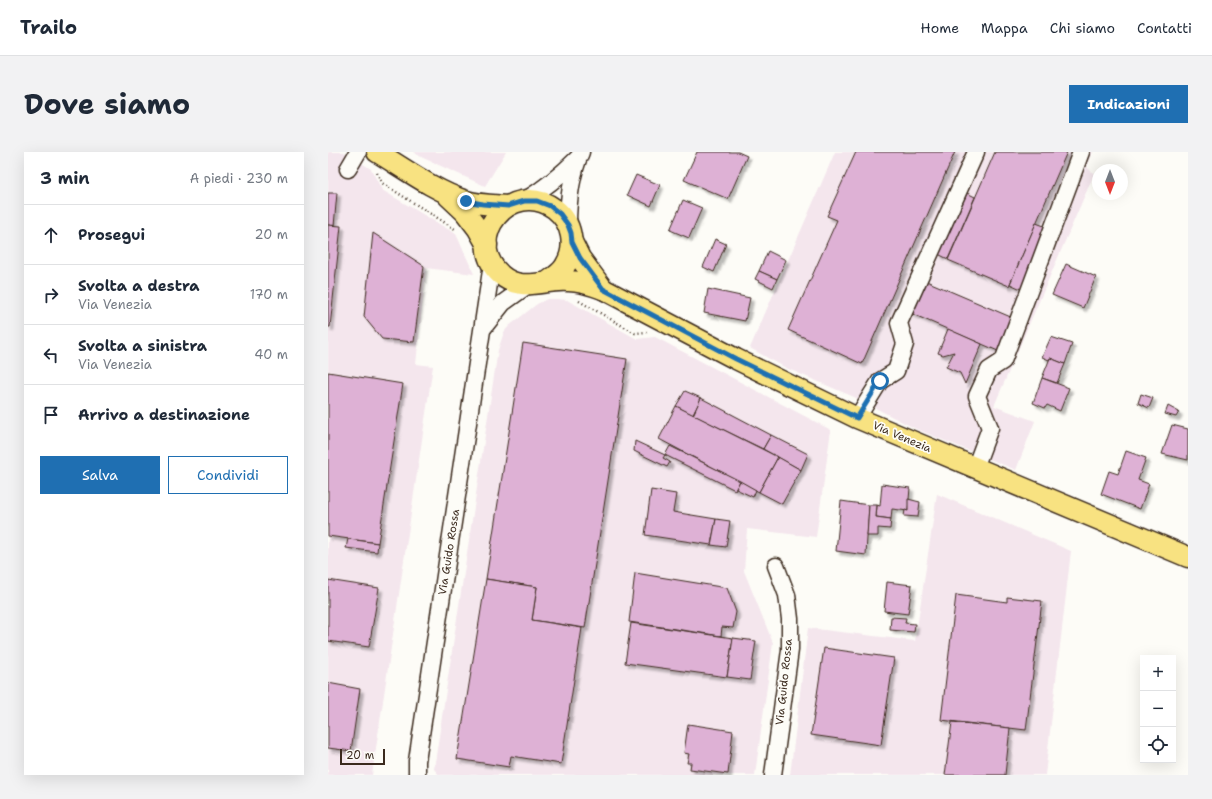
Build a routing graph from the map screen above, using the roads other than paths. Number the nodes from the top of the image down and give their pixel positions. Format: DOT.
graph roads {
  1 [pos="364,152"];
  2 [pos="976,152"];
  3 [pos="1081,152"];
  4 [pos="579,155"];
  5 [pos="348,169"];
  6 [pos="445,193"];
  7 [pos="516,203"];
  8 [pos="570,234"];
  9 [pos="487,245"];
  10 [pos="492,264"];
  11 [pos="537,284"];
  12 [pos="603,289"];
  13 [pos="483,329"];
  14 [pos="857,418"];
  15 [pos="976,468"];
  16 [pos="1188,557"];
  17 [pos="776,566"];
  18 [pos="417,775"];
  19 [pos="773,775"];
  1 -- 5 [label="street"];
  1 -- 6 [label="main road, Via Venezia"];
  2 -- 14 [label="street"];
  3 -- 15 [label="street"];
  4 -- 7 [label="street"];
  4 -- 8 [label="street"];
  6 -- 7 [label="main road, Via Venezia"];
  6 -- 9 [label="main road, Via Venezia"];
  7 -- 8 [label="main road, Via Venezia"];
  7 -- 9 [label="main road, Via Venezia"];
  8 -- 11 [label="main road"];
  8 -- 12 [label="main road, Via Venezia"];
  9 -- 10 [label="main road, Via Venezia"];
  10 -- 11 [label="main road, Via Venezia"];
  10 -- 13 [label="street, Via Guido Rossa"];
  11 -- 12 [label="main road, Via Venezia"];
  11 -- 13 [label="street, Via Guido Rossa"];
  12 -- 14 [label="main road, Via Venezia"];
  13 -- 18 [label="street, Via Guido Rossa"];
  14 -- 15 [label="main road, Via Venezia"];
  15 -- 16 [label="main road, Via Venezia"];
  17 -- 19 [label="street, Via Guido Rossa"];
}
